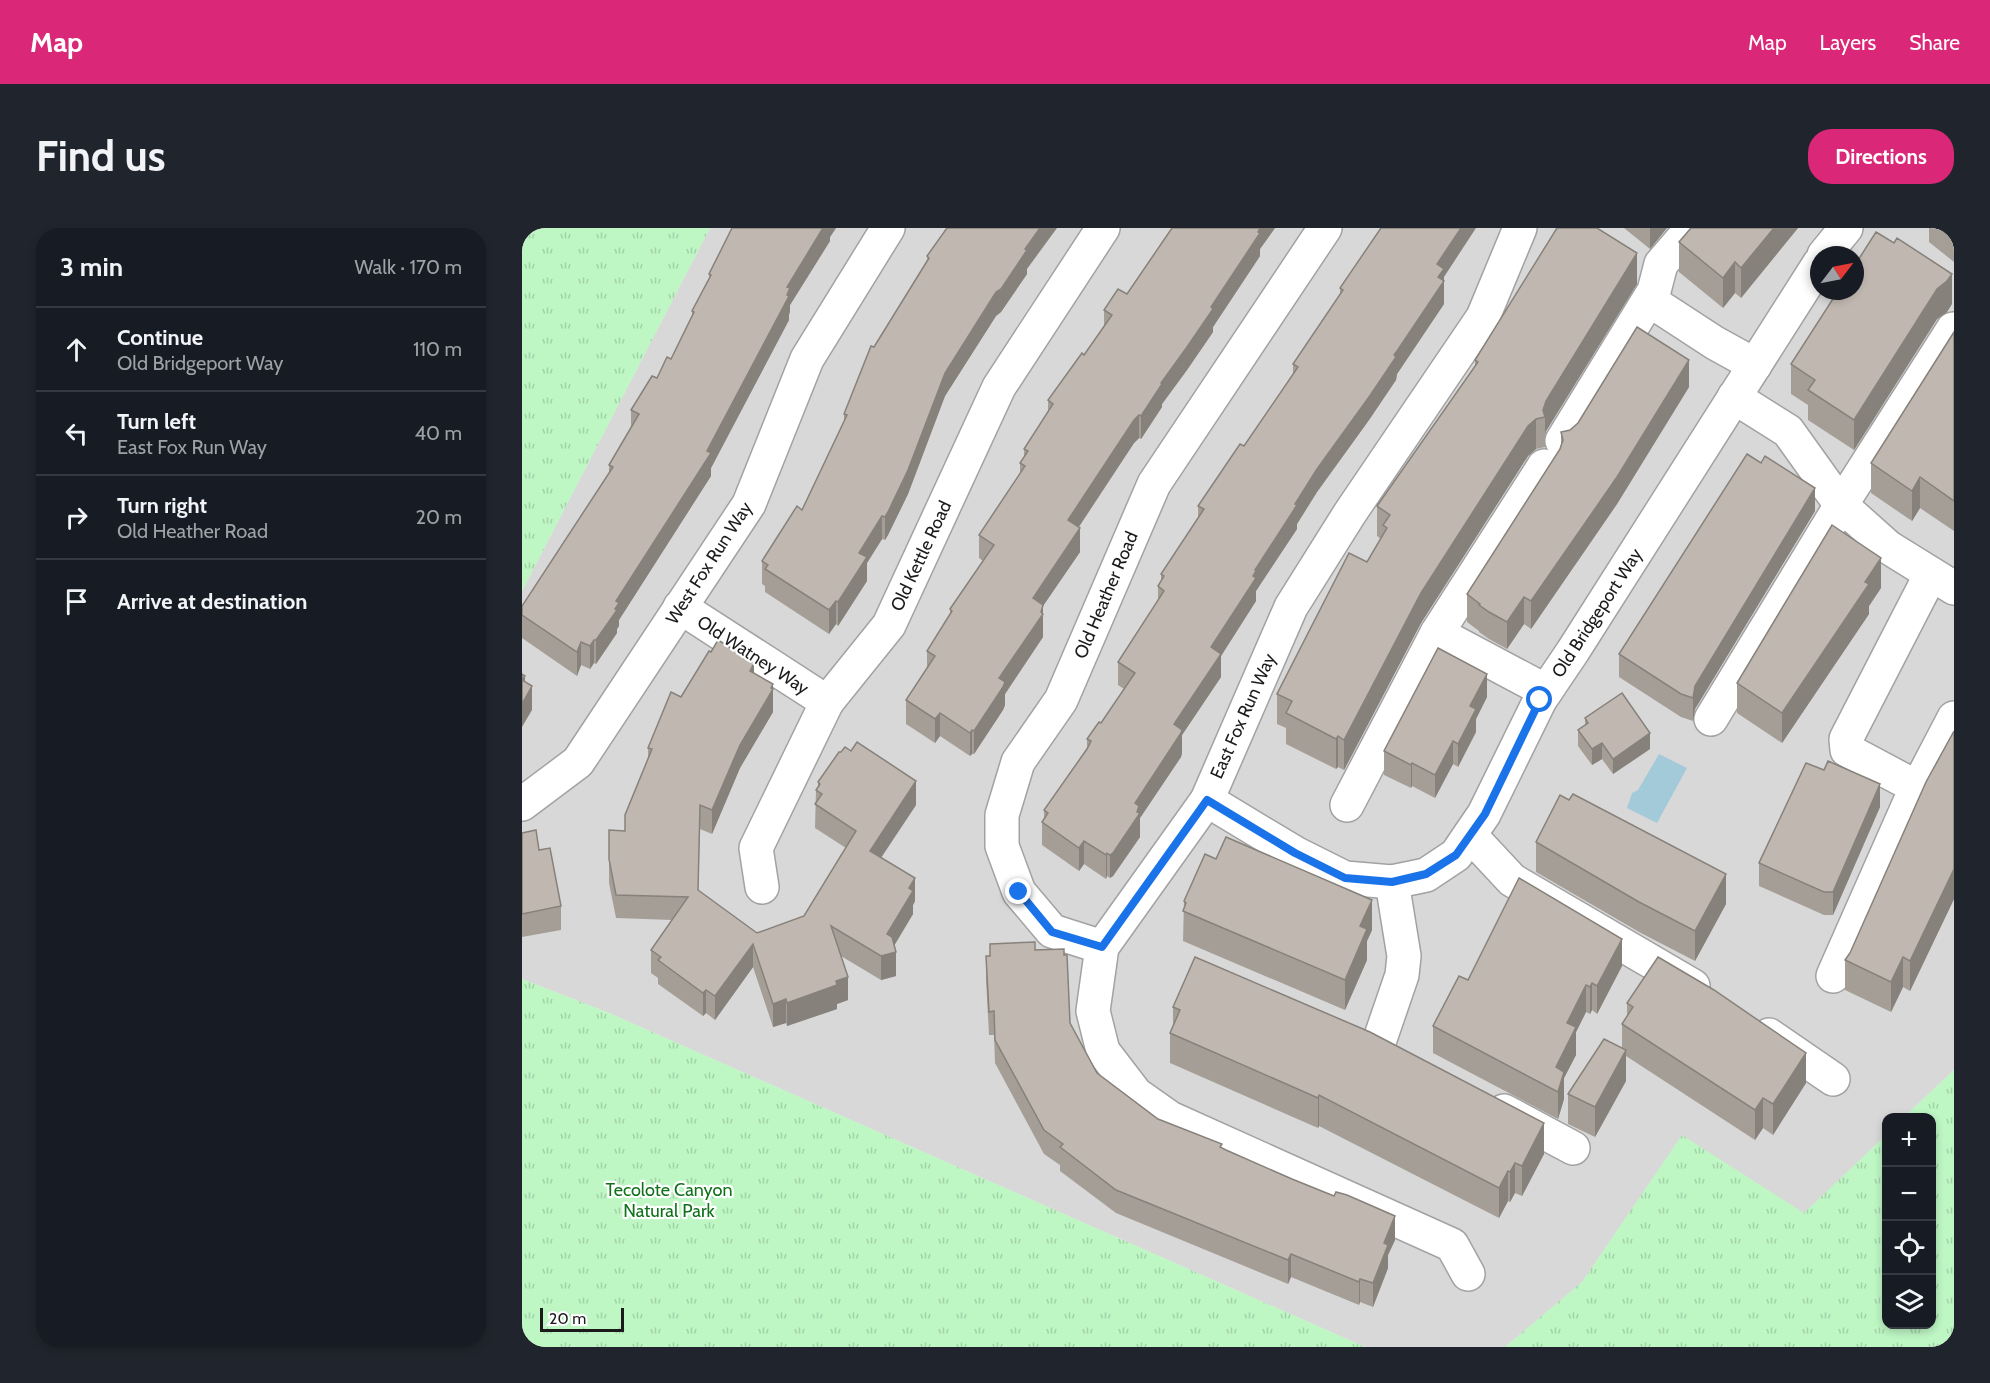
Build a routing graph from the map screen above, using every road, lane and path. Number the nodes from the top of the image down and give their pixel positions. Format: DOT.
graph roads {
  1 [pos="888,228"];
  2 [pos="1103,228"];
  3 [pos="1325,228"];
  4 [pos="1520,228"];
  5 [pos="1692,228"];
  6 [pos="1846,228"];
  7 [pos="1831,246"];
  8 [pos="1810,278"];
  9 [pos="1648,300"];
  10 [pos="1953,329"];
  11 [pos="1755,364"];
  12 [pos="1734,398"];
  13 [pos="1840,505"];
  14 [pos="1943,581"];
  15 [pos="680,607"];
  16 [pos="1437,633"];
  17 [pos="1546,691"];
  18 [pos="827,702"];
  19 [pos="1954,718"];
  20 [pos="1711,719"];
  21 [pos="1918,788"];
  22 [pos="1207,800"];
  23 [pos="522,804"];
  24 [pos="1347,805"];
  25 [pos="1470,835"];
  26 [pos="1392,882"];
  27 [pos="762,887"];
  28 [pos="1102,947"];
  29 [pos="1833,976"];
  30 [pos="1714,998"];
  31 [pos="1742,1016"];
  32 [pos="1347,1032"];
  33 [pos="1833,1080"];
  34 [pos="1481,1099"];
  35 [pos="1573,1148"];
  36 [pos="1468,1274"];
  1 -- 15 [label="street, West Fox Run Way"];
  2 -- 18 [label="street, Old Kettle Road"];
  3 -- 28 [label="street, Old Heather Road"];
  4 -- 22 [label="street, East Fox Run Way"];
  5 -- 9 [label="street"];
  6 -- 7 [label="street"];
  8 -- 11 [label="street, Old Bridgeport Way"];
  9 -- 11 [label="street"];
  9 -- 16 [label="street"];
  10 -- 13 [label="street"];
  11 -- 12 [label="street, Old Bridgeport Way"];
  12 -- 13 [label="street"];
  12 -- 17 [label="street, Old Bridgeport Way"];
  13 -- 14 [label="street"];
  13 -- 20 [label="street"];
  14 -- 21 [label="street"];
  15 -- 18 [label="street, Old Watney Way"];
  15 -- 23 [label="street, West Fox Run Way"];
  16 -- 17 [label="street"];
  16 -- 24 [label="street"];
  17 -- 25 [label="street, Old Bridgeport Way"];
  18 -- 27 [label="street, Old Kettle Road"];
  19 -- 21 [label="street"];
  21 -- 29 [label="street"];
  22 -- 26 [label="street, Old Bridgeport Way"];
  22 -- 28 [label="street, East Fox Run Way"];
  25 -- 26 [label="street, Old Bridgeport Way"];
  25 -- 30 [label="street"];
  26 -- 32 [label="street"];
  28 -- 36 [label="street, East Fox Run Way"];
  31 -- 33 [label="street"];
  34 -- 35 [label="street"];
}
